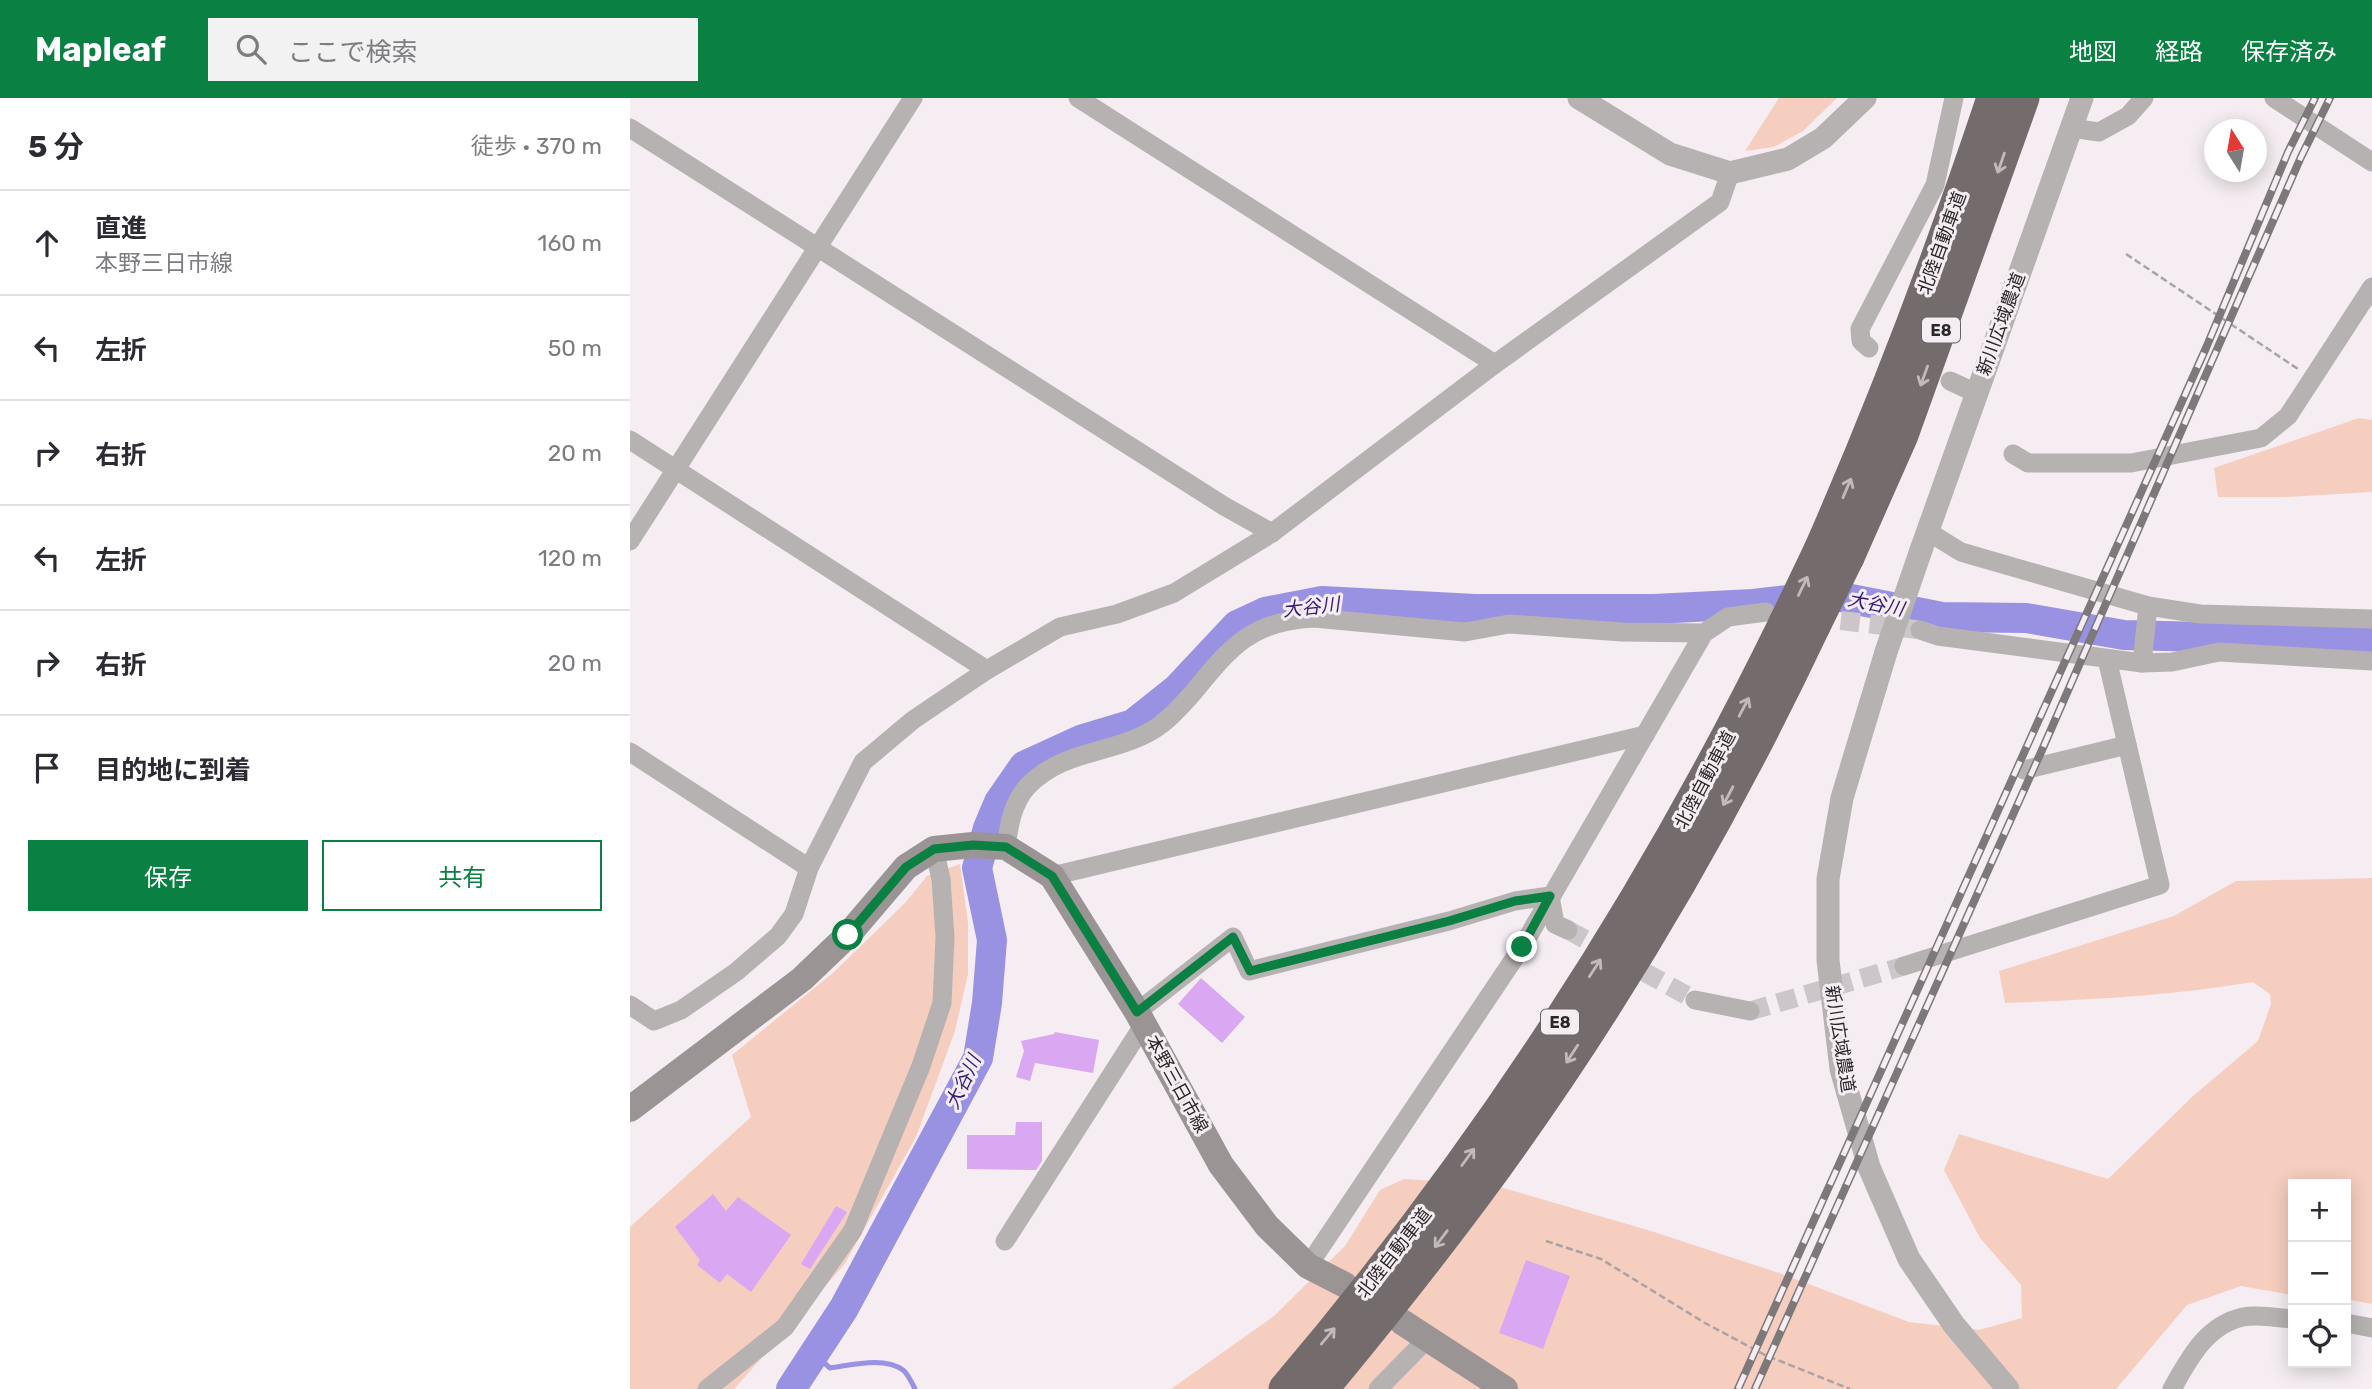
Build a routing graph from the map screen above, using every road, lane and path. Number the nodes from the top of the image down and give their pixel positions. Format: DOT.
graph roads {
  1 [pos="914,98"];
  2 [pos="1078,98"];
  3 [pos="1579,98"];
  4 [pos="1865,98"];
  5 [pos="1954,98"];
  6 [pos="1993,98"];
  7 [pos="2024,98"];
  8 [pos="2082,98"];
  9 [pos="2144,98"];
  10 [pos="2274,98"];
  11 [pos="630,128"];
  12 [pos="2071,128"];
  13 [pos="2372,162"];
  14 [pos="1730,173"];
  15 [pos="818,248"];
  16 [pos="2126,254"];
  17 [pos="2372,287"];
  18 [pos="1869,348"];
  19 [pos="1495,364"];
  20 [pos="2313,378"];
  21 [pos="1950,381"];
  22 [pos="1976,393"];
  23 [pos="630,440"];
  24 [pos="2013,454"];
  25 [pos="676,469"];
  26 [pos="1272,533"];
  27 [pos="630,541"];
  28 [pos="1924,541"];
  29 [pos="1834,554"];
  30 [pos="2148,606"];
  31 [pos="2372,619"];
  32 [pos="1789,620"];
  33 [pos="1920,631"];
  34 [pos="1704,633"];
  35 [pos="2107,659"];
  36 [pos="2372,661"];
  37 [pos="2142,663"];
  38 [pos="987,670"];
  39 [pos="1645,735"];
  40 [pos="2127,745"];
  41 [pos="630,752"];
  42 [pos="2024,770"];
  43 [pos="1006,847"];
  44 [pos="934,849"];
  45 [pos="809,868"];
  46 [pos="1052,876"];
  47 [pos="1550,896"];
  48 [pos="1568,930"];
  49 [pos="1904,966"];
  50 [pos="1695,1000"];
  51 [pos="630,1005"];
  52 [pos="1750,1011"];
  53 [pos="1141,1018"];
  54 [pos="630,1109"];
  55 [pos="1005,1241"];
  56 [pos="1546,1241"];
  57 [pos="1308,1266"];
  58 [pos="1345,1285"];
  59 [pos="2288,1319"];
  60 [pos="1402,1322"];
  61 [pos="2351,1324"];
  62 [pos="2372,1328"];
  63 [pos="1427,1339"];
  64 [pos="707,1389"];
  65 [pos="1285,1389"];
  66 [pos="1322,1389"];
  67 [pos="1378,1389"];
  68 [pos="1505,1389"];
  69 [pos="1850,1389"];
  70 [pos="2008,1389"];
  71 [pos="2172,1389"];
  1 -- 15 [label="street"];
  2 -- 19 [label="street"];
  3 -- 14 [label="street"];
  4 -- 14 [label="street"];
  5 -- 18 [label="street"];
  29 -- 6 [label="highway, 北陸自動車道 / E8, one-way"];
  7 -- 29 [label="highway, 北陸自動車道 / E8, one-way"];
  8 -- 12 [label="street, 新川広域農道"];
  9 -- 12 [label="street"];
  10 -- 13 [label="street"];
  11 -- 15 [label="street"];
  12 -- 22 [label="street, 新川広域農道"];
  14 -- 19 [label="street"];
  15 -- 25 [label="street"];
  15 -- 26 [label="street"];
  16 -- 20 [label="path"];
  17 -- 20 [label="street"];
  19 -- 26 [label="street"];
  20 -- 24 [label="street"];
  21 -- 22 [label="street"];
  22 -- 28 [label="street, 新川広域農道"];
  23 -- 25 [label="street"];
  25 -- 27 [label="street"];
  25 -- 38 [label="street"];
  26 -- 38 [label="street"];
  28 -- 30 [label="street"];
  28 -- 70 [label="street, 新川広域農道, bridge"];
  29 -- 32 [label="highway, 北陸自動車道 / E8, bridge"];
  30 -- 31 [label="street"];
  30 -- 37 [label="street"];
  32 -- 34 [label="street"];
  65 -- 32 [label="highway, 北陸自動車道 / E8, one-way"];
  32 -- 66 [label="highway, 北陸自動車道 / E8, one-way"];
  33 -- 35 [label="street"];
  34 -- 39 [label="street"];
  34 -- 43 [label="street"];
  35 -- 37 [label="street"];
  35 -- 40 [label="street"];
  36 -- 37 [label="street"];
  38 -- 45 [label="street"];
  39 -- 46 [label="street"];
  39 -- 47 [label="street"];
  40 -- 42 [label="street"];
  40 -- 49 [label="street"];
  41 -- 45 [label="street"];
  43 -- 44 [label="main road, 本野三日市線"];
  43 -- 46 [label="main road, 本野三日市線"];
  44 -- 54 [label="main road, 本野三日市線"];
  44 -- 64 [label="street"];
  45 -- 51 [label="street"];
  46 -- 53 [label="main road, 本野三日市線"];
  47 -- 48 [label="street"];
  47 -- 53 [label="street"];
  47 -- 57 [label="street"];
  50 -- 52 [label="street"];
  53 -- 55 [label="street"];
  53 -- 57 [label="main road, 本野三日市線"];
  56 -- 69 [label="path"];
  57 -- 58 [label="main road, 本野三日市線"];
  59 -- 71 [label="street"];
  60 -- 63 [label="main road"];
  61 -- 62 [label="street"];
  63 -- 67 [label="street"];
  63 -- 68 [label="main road"];
}
